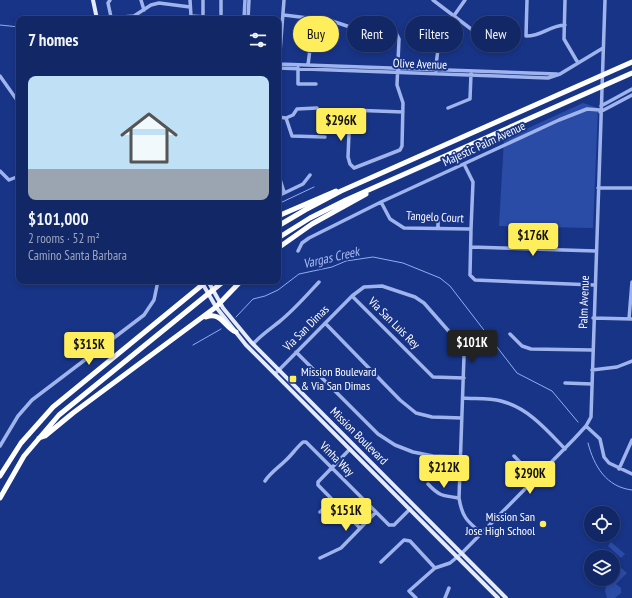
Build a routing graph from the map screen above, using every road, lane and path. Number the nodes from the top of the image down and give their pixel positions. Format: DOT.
graph roads {
  1 [pos="93,0"];
  2 [pos="110,0"];
  3 [pos="141,0"];
  4 [pos="179,0"];
  5 [pos="190,0"];
  6 [pos="203,0"];
  7 [pos="221,0"];
  8 [pos="245,0"];
  9 [pos="249,0"];
  10 [pos="284,0"];
  11 [pos="433,0"];
  12 [pos="465,0"];
  13 [pos="527,0"];
  14 [pos="565,0"];
  15 [pos="605,0"];
  16 [pos="159,2"];
  17 [pos="178,6"];
  18 [pos="190,7"];
  19 [pos="144,10"];
  20 [pos="284,15"];
  21 [pos="96,16"];
  22 [pos="113,16"];
  23 [pos="134,16"];
  24 [pos="191,16"];
  25 [pos="203,16"];
  26 [pos="221,16"];
  27 [pos="244,16"];
  28 [pos="248,16"];
  29 [pos="454,16"];
  30 [pos="463,23"];
  31 [pos="564,24"];
  32 [pos="347,26"];
  33 [pos="471,29"];
  34 [pos="397,35"];
  35 [pos="281,46"];
  36 [pos="603,48"];
  37 [pos="310,52"];
  38 [pos="437,52"];
  39 [pos="632,62"];
  40 [pos="578,63"];
  41 [pos="308,65"];
  42 [pos="281,66"];
  43 [pos="298,67"];
  44 [pos="397,71"];
  45 [pos="436,72"];
  46 [pos="632,73"];
  47 [pos="471,74"];
  48 [pos="0,76"];
  49 [pos="316,84"];
  50 [pos="632,89"];
  51 [pos="632,95"];
  52 [pos="16,99"];
  53 [pos="601,106"];
  54 [pos="317,108"];
  55 [pos="448,108"];
  56 [pos="599,111"];
  57 [pos="403,112"];
  58 [pos="281,117"];
  59 [pos="286,118"];
  60 [pos="325,137"];
  61 [pos="464,164"];
  62 [pos="0,171"];
  63 [pos="310,175"];
  64 [pos="402,176"];
  65 [pos="16,177"];
  66 [pos="365,180"];
  67 [pos="281,182"];
  68 [pos="598,188"];
  69 [pos="632,188"];
  70 [pos="284,192"];
  71 [pos="281,194"];
  72 [pos="381,202"];
  73 [pos="281,215"];
  74 [pos="438,216"];
  75 [pos="281,224"];
  76 [pos="438,228"];
  77 [pos="471,229"];
  78 [pos="281,236"];
  79 [pos="281,246"];
  80 [pos="471,247"];
  81 [pos="298,251"];
  82 [pos="596,251"];
  83 [pos="319,282"];
  84 [pos="632,282"];
  85 [pos="157,284"];
  86 [pos="203,284"];
  87 [pos="204,284"];
  88 [pos="209,284"];
  89 [pos="220,284"];
  90 [pos="239,284"];
  91 [pos="594,285"];
  92 [pos="352,296"];
  93 [pos="218,305"];
  94 [pos="593,318"];
  95 [pos="631,319"];
  96 [pos="198,321"];
  97 [pos="325,323"];
  98 [pos="236,332"];
  99 [pos="510,334"];
  100 [pos="253,344"];
  101 [pos="592,350"];
  102 [pos="296,352"];
  103 [pos="632,362"];
  104 [pos="278,370"];
  105 [pos="592,370"];
  106 [pos="275,374"];
  107 [pos="464,378"];
  108 [pos="565,383"];
  109 [pos="592,384"];
  110 [pos="463,398"];
  111 [pos="462,418"];
  112 [pos="586,426"];
  113 [pos="37,439"];
  114 [pos="632,440"];
  115 [pos="0,446"];
  116 [pos="350,449"];
  117 [pos="565,449"];
  118 [pos="514,456"];
  119 [pos="461,457"];
  120 [pos="332,468"];
  121 [pos="619,469"];
  122 [pos="632,474"];
  123 [pos="0,476"];
  124 [pos="536,478"];
  125 [pos="265,480"];
  126 [pos="428,484"];
  127 [pos="0,498"];
  128 [pos="459,498"];
  129 [pos="332,501"];
  130 [pos="410,509"];
  131 [pos="320,512"];
  132 [pos="376,512"];
  133 [pos="360,528"];
  134 [pos="480,533"];
  135 [pos="462,553"];
  136 [pos="458,557"];
  137 [pos="320,558"];
  138 [pos="381,562"];
  139 [pos="435,568"];
  140 [pos="449,588"];
  141 [pos="416,598"];
  142 [pos="445,598"];
  143 [pos="498,598"];
  144 [pos="506,598"];
  1 -- 21 [label="main road"];
  2 -- 22 [label="street"];
  3 -- 19 [label="street"];
  4 -- 17 [label="street"];
  5 -- 18 [label="street"];
  6 -- 25 [label="street"];
  7 -- 26 [label="street"];
  8 -- 27 [label="street"];
  9 -- 28 [label="street"];
  10 -- 20 [label="street"];
  11 -- 29 [label="street"];
  12 -- 29 [label="street"];
  13 -- 31 [label="street"];
  14 -- 31 [label="street"];
  15 -- 36 [label="street, Palm Avenue"];
  16 -- 17 [label="street"];
  16 -- 19 [label="street"];
  17 -- 18 [label="street"];
  18 -- 24 [label="street"];
  19 -- 23 [label="street"];
  20 -- 32 [label="street"];
  20 -- 35 [label="street"];
  30 -- 33 [label="street"];
  31 -- 40 [label="street"];
  34 -- 44 [label="street"];
  36 -- 40 [label="street, Olive Avenue"];
  36 -- 53 [label="street, Palm Avenue"];
  37 -- 41 [label="street"];
  38 -- 45 [label="street"];
  39 -- 66 [label="highway"];
  40 -- 47 [label="street, Olive Avenue"];
  41 -- 43 [label="street, Olive Avenue"];
  41 -- 44 [label="street, Olive Avenue"];
  42 -- 43 [label="street, Olive Avenue"];
  43 -- 44 [label="street, Olive Avenue"];
  43 -- 49 [label="street"];
  44 -- 45 [label="street, Olive Avenue"];
  44 -- 57 [label="street"];
  45 -- 47 [label="street, Olive Avenue"];
  46 -- 64 [label="highway"];
  47 -- 55 [label="street"];
  48 -- 52 [label="street"];
  50 -- 53 [label="street"];
  51 -- 56 [label="street"];
  53 -- 56 [label="street, Palm Avenue"];
  54 -- 59 [label="street"];
  56 -- 61 [label="street, Majestic Palm Avenue"];
  56 -- 68 [label="street, Palm Avenue"];
  57 -- 57 [label="street"];
  58 -- 59 [label="street"];
  59 -- 60 [label="street"];
  61 -- 72 [label="street, Majestic Palm Avenue"];
  61 -- 77 [label="street"];
  62 -- 65 [label="street"];
  63 -- 70 [label="street"];
  64 -- 78 [label="highway"];
  64 -- 79 [label="highway"];
  66 -- 73 [label="highway"];
  66 -- 75 [label="highway"];
  67 -- 70 [label="street"];
  68 -- 69 [label="street"];
  68 -- 82 [label="street, Palm Avenue"];
  70 -- 71 [label="street"];
  72 -- 76 [label="street, Tangelo Court"];
  72 -- 81 [label="street, Majestic Palm Avenue"];
  74 -- 76 [label="street"];
  76 -- 77 [label="street, Tangelo Court"];
  77 -- 80 [label="street, Tangelo Court"];
  80 -- 82 [label="street"];
  80 -- 91 [label="street, Tangelo Court"];
  82 -- 91 [label="street, Palm Avenue"];
  83 -- 100 [label="street"];
  84 -- 95 [label="street"];
  85 -- 115 [label="street"];
  86 -- 93 [label="main road, Mission Boulevard"];
  87 -- 123 [label="highway"];
  88 -- 93 [label="main road, Mission Boulevard"];
  89 -- 113 [label="highway"];
  90 -- 93 [label="highway"];
  91 -- 94 [label="street, Palm Avenue"];
  92 -- 97 [label="street, Via San Dimas"];
  92 -- 107 [label="street, Via San Luis Rey"];
  92 -- 107 [label="street, Via San Dimas"];
  93 -- 96 [label="highway"];
  93 -- 98 [label="main road, Mission Boulevard"];
  93 -- 100 [label="main road, Mission Boulevard"];
  94 -- 95 [label="street"];
  94 -- 101 [label="street, Palm Avenue"];
  96 -- 98 [label="highway"];
  96 -- 113 [label="highway"];
  97 -- 102 [label="street, Via San Dimas"];
  97 -- 111 [label="street"];
  98 -- 106 [label="main road, Mission Boulevard"];
  99 -- 101 [label="street"];
  100 -- 104 [label="main road, Mission Boulevard"];
  101 -- 105 [label="street, Palm Avenue"];
  102 -- 104 [label="street, Via San Dimas"];
  102 -- 119 [label="street"];
  103 -- 105 [label="street"];
  104 -- 106 [label="street, Via San Dimas"];
  104 -- 135 [label="main road, Mission Boulevard"];
  105 -- 109 [label="street, Palm Avenue"];
  106 -- 116 [label="main road, Mission Boulevard"];
  107 -- 110 [label="street, Via San Dimas"];
  108 -- 109 [label="street"];
  109 -- 112 [label="street, Palm Avenue"];
  110 -- 111 [label="street, Via San Dimas"];
  110 -- 117 [label="street"];
  111 -- 119 [label="street, Via San Dimas"];
  112 -- 117 [label="street, Palm Avenue"];
  112 -- 121 [label="street"];
  113 -- 127 [label="highway"];
  114 -- 121 [label="street"];
  116 -- 120 [label="street"];
  116 -- 130 [label="main road, Mission Boulevard"];
  117 -- 124 [label="street, Palm Avenue"];
  118 -- 124 [label="street"];
  119 -- 128 [label="street, Via San Dimas"];
  120 -- 125 [label="street, Vinha Way"];
  120 -- 129 [label="street"];
  120 -- 132 [label="street, Vinha Way"];
  121 -- 122 [label="street"];
  124 -- 134 [label="street, Palm Avenue"];
  126 -- 128 [label="street"];
  128 -- 134 [label="street, Via San Dimas"];
  129 -- 131 [label="street"];
  129 -- 133 [label="street"];
  130 -- 132 [label="street, Vinha Way"];
  130 -- 136 [label="main road, Mission Boulevard"];
  132 -- 133 [label="street"];
  133 -- 137 [label="street"];
  134 -- 135 [label="street, Palm Avenue"];
  135 -- 136 [label="street, Palm Avenue"];
  135 -- 144 [label="main road, Mission Boulevard"];
  136 -- 139 [label="street, Palm Avenue"];
  136 -- 143 [label="main road, Mission Boulevard"];
  138 -- 139 [label="street"];
  139 -- 141 [label="street, Palm Avenue"];
  140 -- 142 [label="street"];
}
